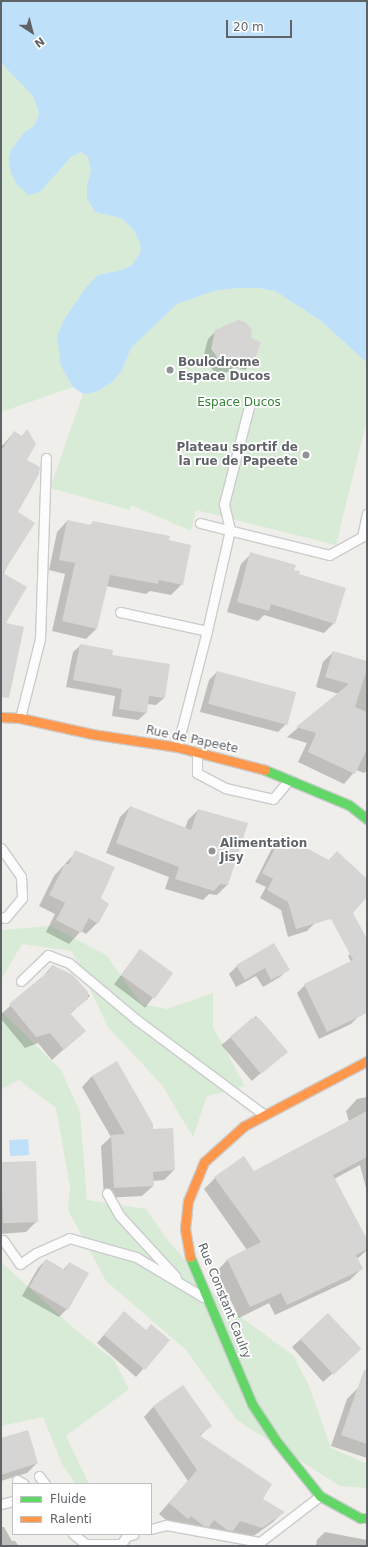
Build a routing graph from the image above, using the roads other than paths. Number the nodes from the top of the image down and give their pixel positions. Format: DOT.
graph roads {
  1 [pos="250,403"];
  2 [pos="46,458"];
  3 [pos="367,514"];
  4 [pos="200,523"];
  5 [pos="230,530"];
  6 [pos="365,540"];
  7 [pos="120,612"];
  8 [pos="207,632"];
  9 [pos="1,717"];
  10 [pos="20,718"];
  11 [pos="177,747"];
  12 [pos="196,752"];
  13 [pos="289,779"];
  14 [pos="367,818"];
  15 [pos="1,848"];
  16 [pos="1,917"];
  17 [pos="21,981"];
  18 [pos="367,1061"];
  19 [pos="264,1115"];
  20 [pos="107,1193"];
  21 [pos="3,1240"];
  22 [pos="182,1284"];
  23 [pos="209,1301"];
  24 [pos="38,1476"];
  25 [pos="44,1483"];
  26 [pos="320,1496"];
  27 [pos="12,1501"];
  28 [pos="1,1504"];
  29 [pos="367,1518"];
  30 [pos="152,1529"];
  31 [pos="74,1535"];
  32 [pos="130,1535"];
  33 [pos="122,1545"];
  1 -- 5 [label="lane"];
  2 -- 10 [label="lane"];
  3 -- 6 [label="lane"];
  4 -- 5 [label="lane"];
  5 -- 6 [label="lane"];
  5 -- 8 [label="lane"];
  7 -- 8 [label="lane"];
  8 -- 11 [label="lane"];
  9 -- 10 [label="street, Rue de Papeete"];
  10 -- 11 [label="street, Rue de Papeete"];
  11 -- 12 [label="street, Rue de Papeete"];
  12 -- 13 [label="street, Rue de Papeete"];
  12 -- 13 [label="lane"];
  13 -- 14 [label="street, Rue de Papeete"];
  15 -- 16 [label="lane"];
  17 -- 19 [label="lane"];
  18 -- 19 [label="street, Rue Constant Caulry"];
  19 -- 23 [label="street, Rue Constant Caulry"];
  20 -- 22 [label="lane"];
  21 -- 22 [label="lane"];
  22 -- 23 [label="lane"];
  23 -- 26 [label="street, Rue Constant Caulry"];
  24 -- 25 [label="lane"];
  26 -- 29 [label="street, Rue Constant Caulry"];
  26 -- 30 [label="lane"];
  27 -- 28 [label="lane"];
  31 -- 33 [label="lane"];
  32 -- 33 [label="lane"];
}
